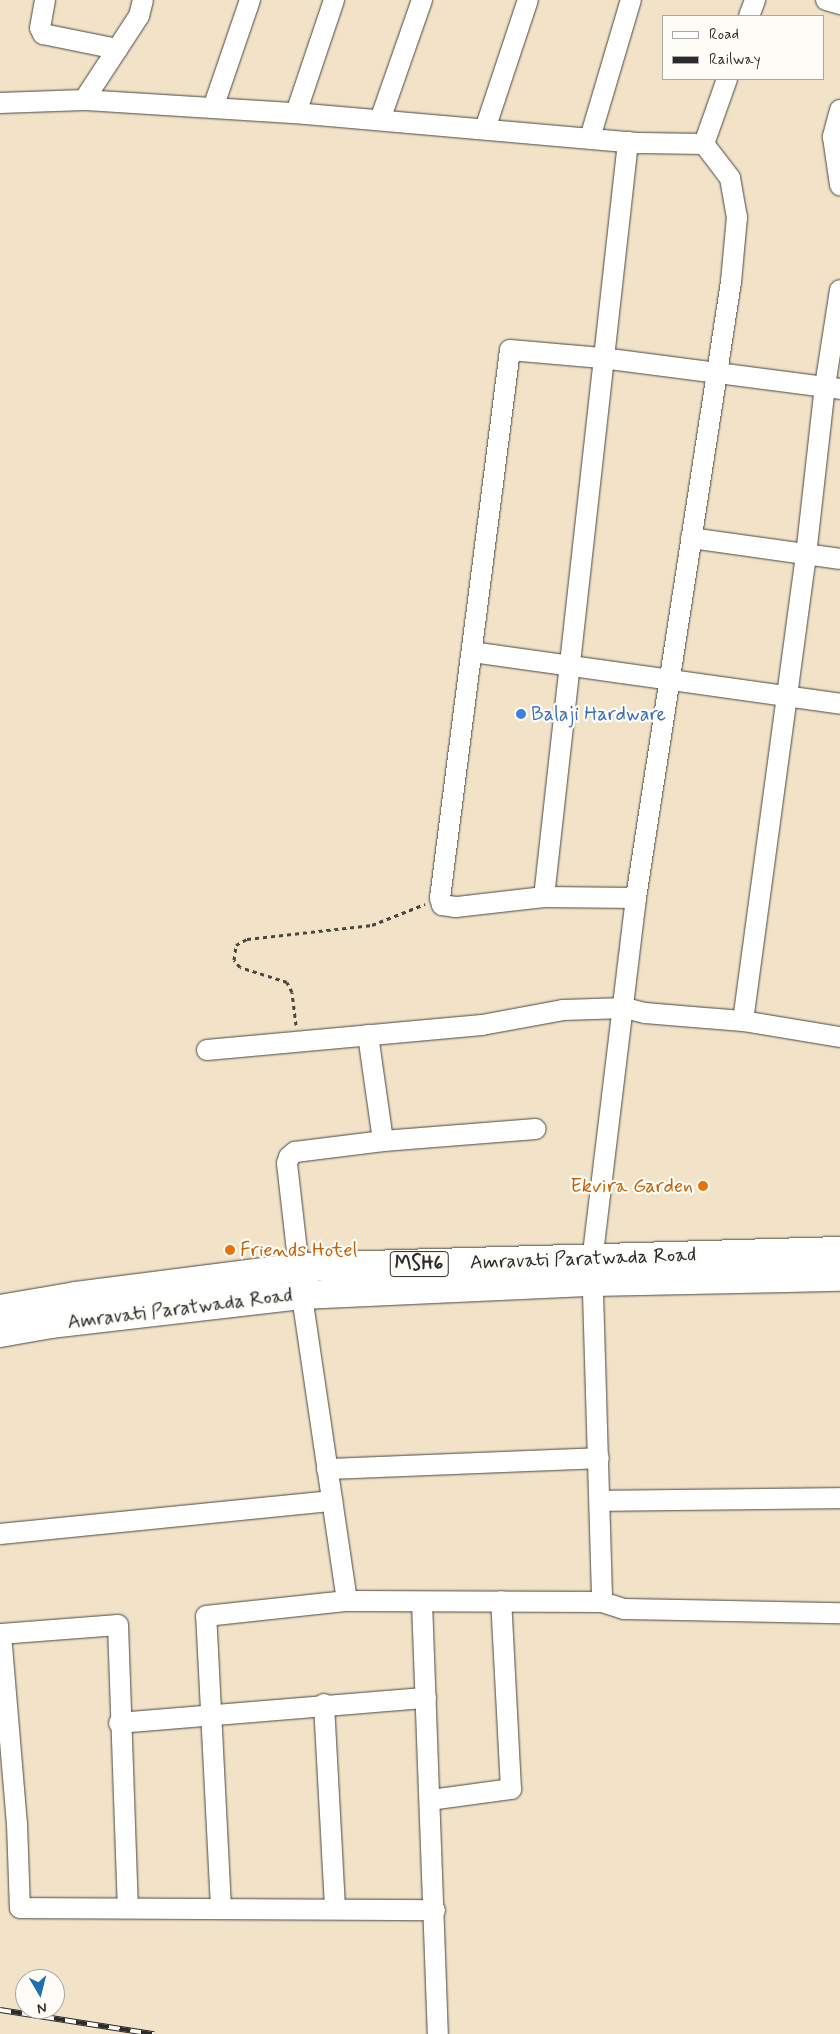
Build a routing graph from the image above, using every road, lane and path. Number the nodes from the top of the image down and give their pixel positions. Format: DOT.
graph roads {
  1 [pos="45,0"];
  2 [pos="144,0"];
  3 [pos="250,0"];
  4 [pos="334,0"];
  5 [pos="422,0"];
  6 [pos="528,0"];
  7 [pos="631,0"];
  8 [pos="755,0"];
  9 [pos="826,0"];
  10 [pos="840,4"];
  11 [pos="749,15"];
  12 [pos="117,50"];
  13 [pos="727,80"];
  14 [pos="84,100"];
  15 [pos="0,103"];
  16 [pos="213,108"];
  17 [pos="840,110"];
  18 [pos="296,113"];
  19 [pos="380,120"];
  20 [pos="485,129"];
  21 [pos="590,138"];
  22 [pos="628,142"];
  23 [pos="704,144"];
  24 [pos="837,149"];
  25 [pos="840,185"];
  26 [pos="840,290"];
  27 [pos="602,358"];
  28 [pos="716,372"];
  29 [pos="832,387"];
  30 [pos="691,538"];
  31 [pos="806,553"];
  32 [pos="840,559"];
  33 [pos="472,652"];
  34 [pos="569,666"];
  35 [pos="671,681"];
  36 [pos="787,698"];
  37 [pos="840,704"];
  38 [pos="544,897"];
  39 [pos="440,898"];
  40 [pos="636,898"];
  41 [pos="625,1008"];
  42 [pos="742,1021"];
  43 [pos="368,1035"];
  44 [pos="840,1037"];
  45 [pos="297,1041"];
  46 [pos="207,1050"];
  47 [pos="536,1129"];
  48 [pos="382,1142"];
  49 [pos="840,1251"];
  50 [pos="301,1267"];
  51 [pos="592,1270"];
  52 [pos="840,1277"];
  53 [pos="302,1295"];
  54 [pos="0,1309"];
  55 [pos="0,1334"];
  56 [pos="598,1458"];
  57 [pos="327,1469"];
  58 [pos="840,1498"];
  59 [pos="332,1501"];
  60 [pos="600,1501"];
  61 [pos="0,1534"];
  62 [pos="347,1601"];
  63 [pos="501,1601"];
  64 [pos="422,1602"];
  65 [pos="602,1602"];
  66 [pos="840,1613"];
  67 [pos="1,1634"];
  68 [pos="426,1698"];
  69 [pos="324,1704"];
  70 [pos="210,1716"];
  71 [pos="119,1722"];
  72 [pos="430,1800"];
  73 [pos="128,1906"];
  74 [pos="221,1908"];
  75 [pos="335,1909"];
  76 [pos="434,1910"];
  77 [pos="438,2034"];
  1 -- 12 [label="street"];
  2 -- 12 [label="street"];
  3 -- 16 [label="street"];
  4 -- 18 [label="street"];
  5 -- 19 [label="street"];
  6 -- 20 [label="street"];
  7 -- 21 [label="street"];
  8 -- 11 [label="street"];
  9 -- 10 [label="street"];
  12 -- 14 [label="street"];
  13 -- 23 [label="street"];
  14 -- 15 [label="street"];
  14 -- 16 [label="street"];
  16 -- 18 [label="street"];
  17 -- 24 [label="street"];
  18 -- 19 [label="street"];
  19 -- 20 [label="street"];
  20 -- 21 [label="street"];
  21 -- 22 [label="street"];
  22 -- 23 [label="street"];
  22 -- 27 [label="street"];
  23 -- 28 [label="street"];
  24 -- 25 [label="street"];
  26 -- 29 [label="street"];
  27 -- 28 [label="street"];
  27 -- 33 [label="street"];
  27 -- 34 [label="street"];
  28 -- 29 [label="street"];
  28 -- 30 [label="street"];
  29 -- 31 [label="street"];
  30 -- 31 [label="street"];
  30 -- 35 [label="street"];
  31 -- 32 [label="street"];
  31 -- 36 [label="street"];
  33 -- 34 [label="street"];
  33 -- 39 [label="street"];
  34 -- 35 [label="street"];
  34 -- 38 [label="street"];
  35 -- 36 [label="street"];
  35 -- 40 [label="street"];
  36 -- 37 [label="street"];
  36 -- 42 [label="street"];
  38 -- 39 [label="street"];
  38 -- 40 [label="street"];
  39 -- 45 [label="path"];
  40 -- 41 [label="street"];
  41 -- 42 [label="street"];
  41 -- 43 [label="street"];
  41 -- 51 [label="street"];
  42 -- 44 [label="street"];
  43 -- 45 [label="street"];
  43 -- 48 [label="street"];
  45 -- 46 [label="street"];
  47 -- 48 [label="street"];
  48 -- 50 [label="street"];
  49 -- 51 [label="main road, Amravati Paratwada Road / MSH6"];
  50 -- 51 [label="main road, Amravati Paratwada Road / MSH6"];
  50 -- 53 [label="street"];
  50 -- 54 [label="main road, Amravati Paratwada Road / MSH6"];
  51 -- 52 [label="main road, Amravati Paratwada Road / MSH6"];
  51 -- 53 [label="main road, Amravati Paratwada Road / MSH6"];
  51 -- 56 [label="street"];
  53 -- 55 [label="main road, Amravati Paratwada Road / MSH6"];
  53 -- 57 [label="street"];
  56 -- 57 [label="street"];
  56 -- 60 [label="street"];
  57 -- 59 [label="street"];
  58 -- 60 [label="street"];
  59 -- 61 [label="street"];
  59 -- 62 [label="street"];
  60 -- 65 [label="street"];
  62 -- 64 [label="street"];
  62 -- 70 [label="street"];
  63 -- 64 [label="street"];
  63 -- 65 [label="street"];
  63 -- 72 [label="street"];
  64 -- 68 [label="street"];
  65 -- 66 [label="street"];
  67 -- 71 [label="street"];
  67 -- 73 [label="street"];
  68 -- 69 [label="street"];
  68 -- 72 [label="street"];
  69 -- 70 [label="street"];
  69 -- 75 [label="street"];
  70 -- 71 [label="street"];
  70 -- 74 [label="street"];
  71 -- 73 [label="street"];
  72 -- 76 [label="street"];
  73 -- 74 [label="street"];
  74 -- 75 [label="street"];
  75 -- 76 [label="street"];
  76 -- 77 [label="street"];
}
